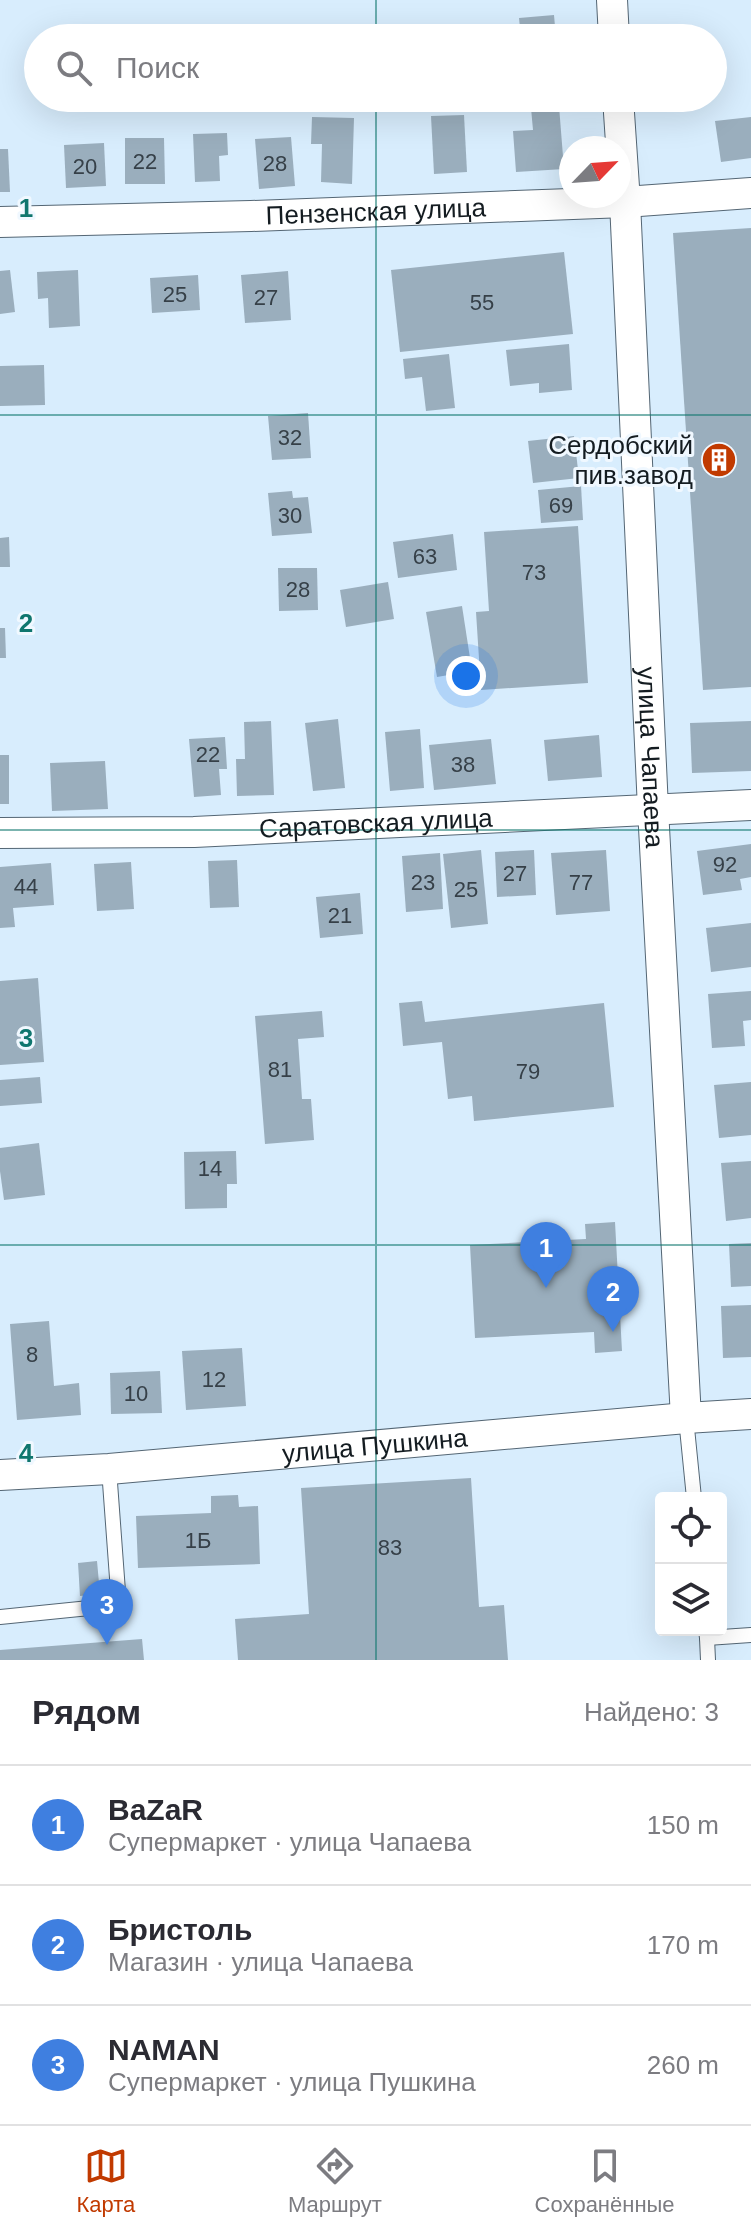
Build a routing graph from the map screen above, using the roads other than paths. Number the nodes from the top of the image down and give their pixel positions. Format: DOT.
graph roads {
  1 [pos="612,0"];
  2 [pos="613,24"];
  3 [pos="619,112"];
  4 [pos="621,136"];
  5 [pos="751,193"];
  6 [pos="631,202"];
  7 [pos="559,204"];
  8 [pos="625,208"];
  9 [pos="0,222"];
  10 [pos="751,805"];
  11 [pos="653,809"];
  12 [pos="0,833"];
  13 [pos="751,1414"];
  14 [pos="686,1418"];
  15 [pos="0,1463"];
  16 [pos="109,1469"];
  17 [pos="0,1475"];
  18 [pos="693,1492"];
  19 [pos="0,1617"];
  20 [pos="727,1634"];
  21 [pos="751,1635"];
  22 [pos="707,1636"];
  23 [pos="708,1660"];
  1 -- 2 [label="street"];
  3 -- 4 [label="street, улица Чапаева"];
  5 -- 6 [label="street, Пензенская улица"];
  7 -- 9 [label="street, Пензенская улица"];
  8 -- 11 [label="street, улица Чапаева"];
  10 -- 11 [label="street, Саратовская улица"];
  11 -- 12 [label="street, Саратовская улица"];
  11 -- 14 [label="street, улица Чапаева"];
  13 -- 14 [label="street, улица Пушкина"];
  14 -- 16 [label="street, улица Пушкина"];
  14 -- 18 [label="lane"];
  15 -- 17 [label="street"];
  16 -- 17 [label="street, улица Пушкина"];
  16 -- 19 [label="lane"];
  20 -- 21 [label="lane"];
  22 -- 23 [label="lane"];
}
